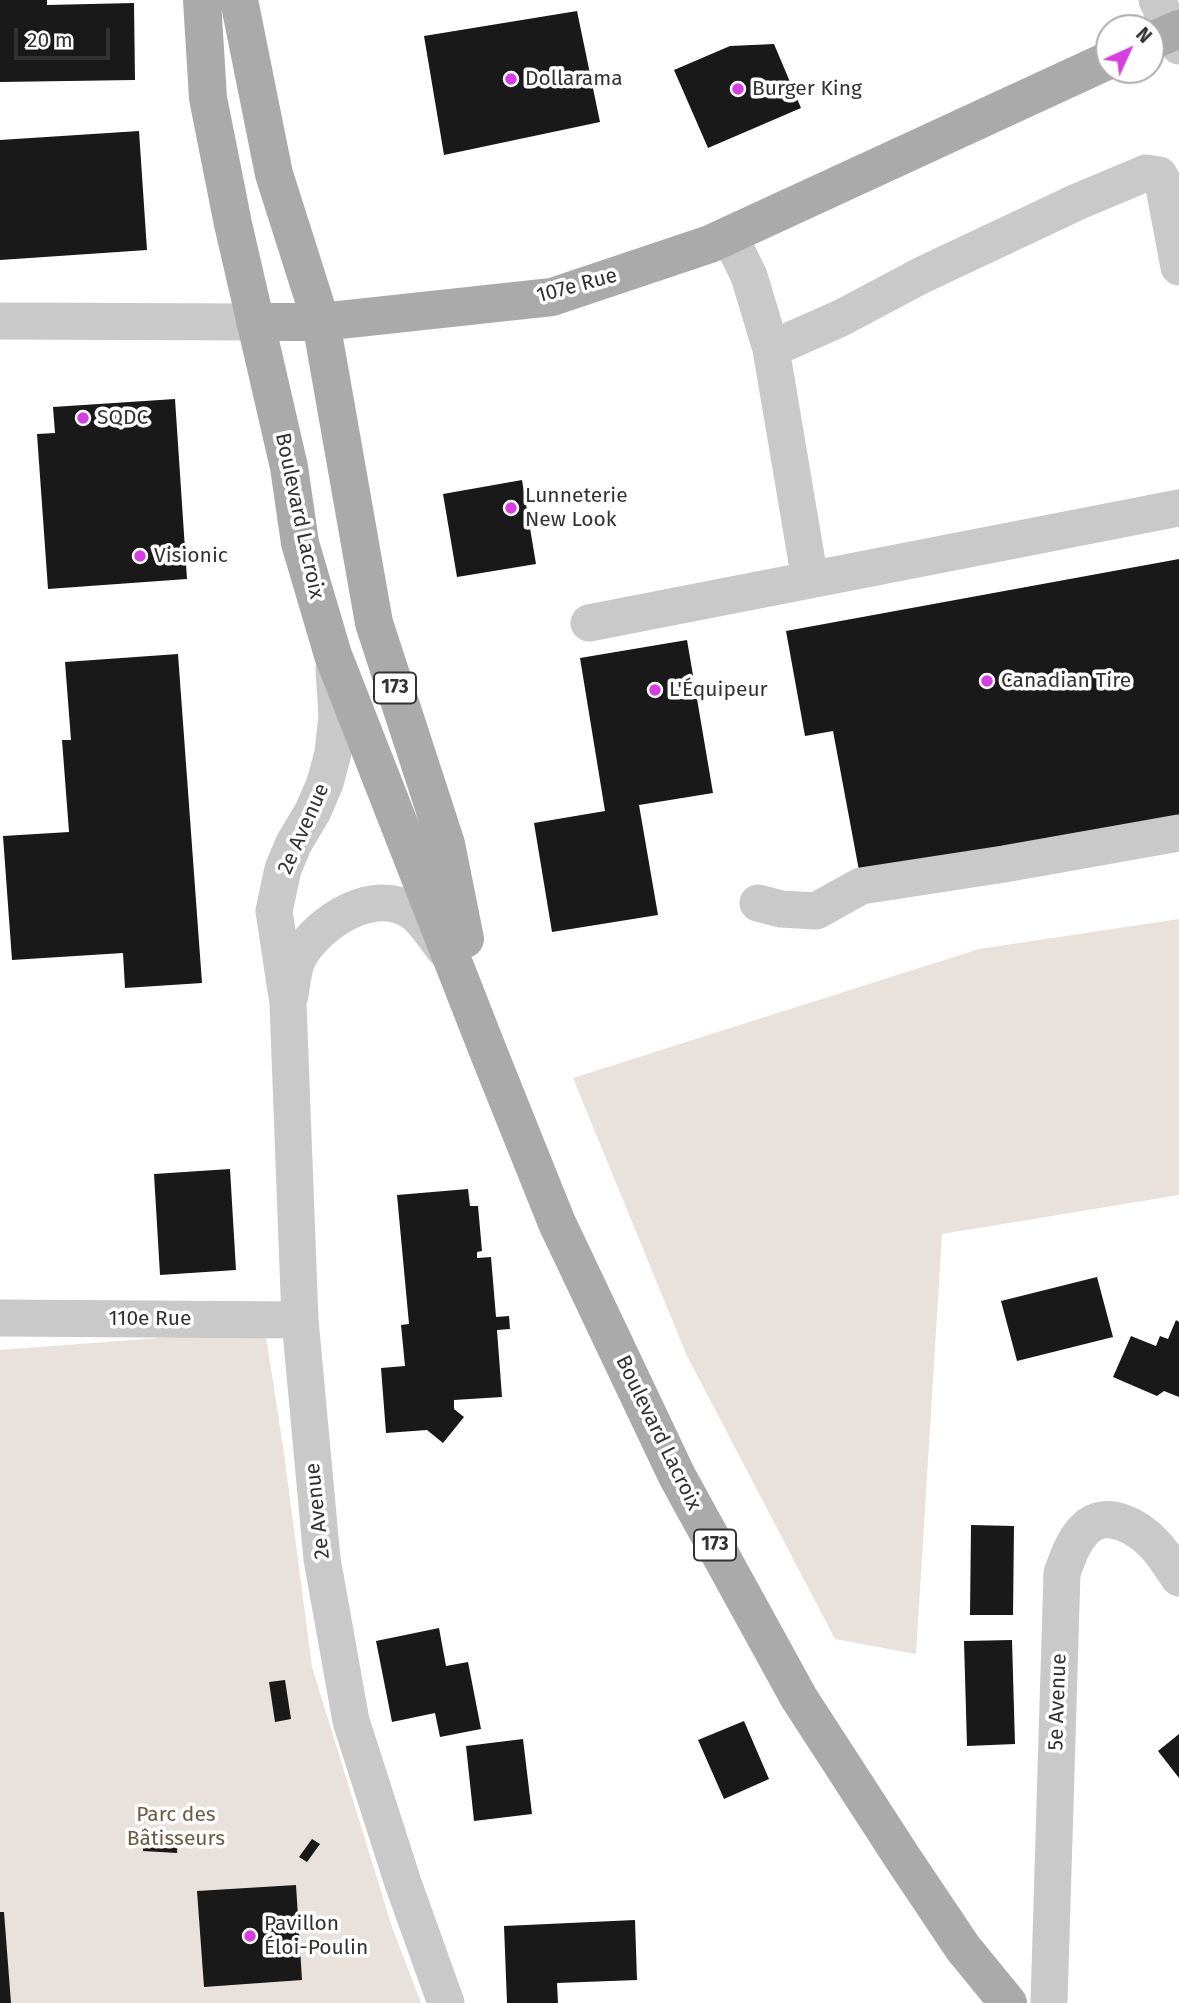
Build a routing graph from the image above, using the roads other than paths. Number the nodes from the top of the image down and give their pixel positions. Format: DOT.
graph roads {
  1 [pos="202,0"];
  2 [pos="239,0"];
  3 [pos="1095,66"];
  4 [pos="729,235"];
  5 [pos="1179,267"];
  6 [pos="0,321"];
  7 [pos="321,321"];
  8 [pos="255,322"];
  9 [pos="771,349"];
  10 [pos="1179,508"];
  11 [pos="810,580"];
  12 [pos="589,623"];
  13 [pos="333,655"];
  14 [pos="1179,833"];
  15 [pos="758,904"];
  16 [pos="455,963"];
  17 [pos="288,1003"];
  18 [pos="488,1051"];
  19 [pos="0,1318"];
  20 [pos="300,1320"];
  21 [pos="1179,1578"];
  22 [pos="446,2003"];
  23 [pos="1008,2003"];
  24 [pos="1049,2003"];
  1 -- 8 [label="main road, Boulevard Lacroix"];
  2 -- 7 [label="main road, Boulevard Lacroix / 173"];
  3 -- 4 [label="main road, 107e Rue"];
  4 -- 7 [label="main road, 107e Rue"];
  4 -- 9 [label="street"];
  5 -- 9 [label="street"];
  6 -- 8 [label="street, 107e Rue"];
  7 -- 8 [label="main road, 107e Rue"];
  7 -- 18 [label="main road, Boulevard Lacroix / 173"];
  8 -- 13 [label="main road, Boulevard Lacroix"];
  9 -- 11 [label="street"];
  10 -- 11 [label="street"];
  11 -- 12 [label="street"];
  13 -- 16 [label="main road, Boulevard Lacroix"];
  13 -- 17 [label="street, 2e Avenue"];
  14 -- 15 [label="street"];
  16 -- 17 [label="street, 2e Avenue"];
  16 -- 18 [label="main road, Boulevard Lacroix"];
  17 -- 20 [label="street, 2e Avenue"];
  18 -- 23 [label="main road, Boulevard Lacroix / 173"];
  19 -- 20 [label="street, 110e Rue"];
  20 -- 22 [label="street, 2e Avenue"];
  21 -- 24 [label="street, 5e Avenue"];
}
